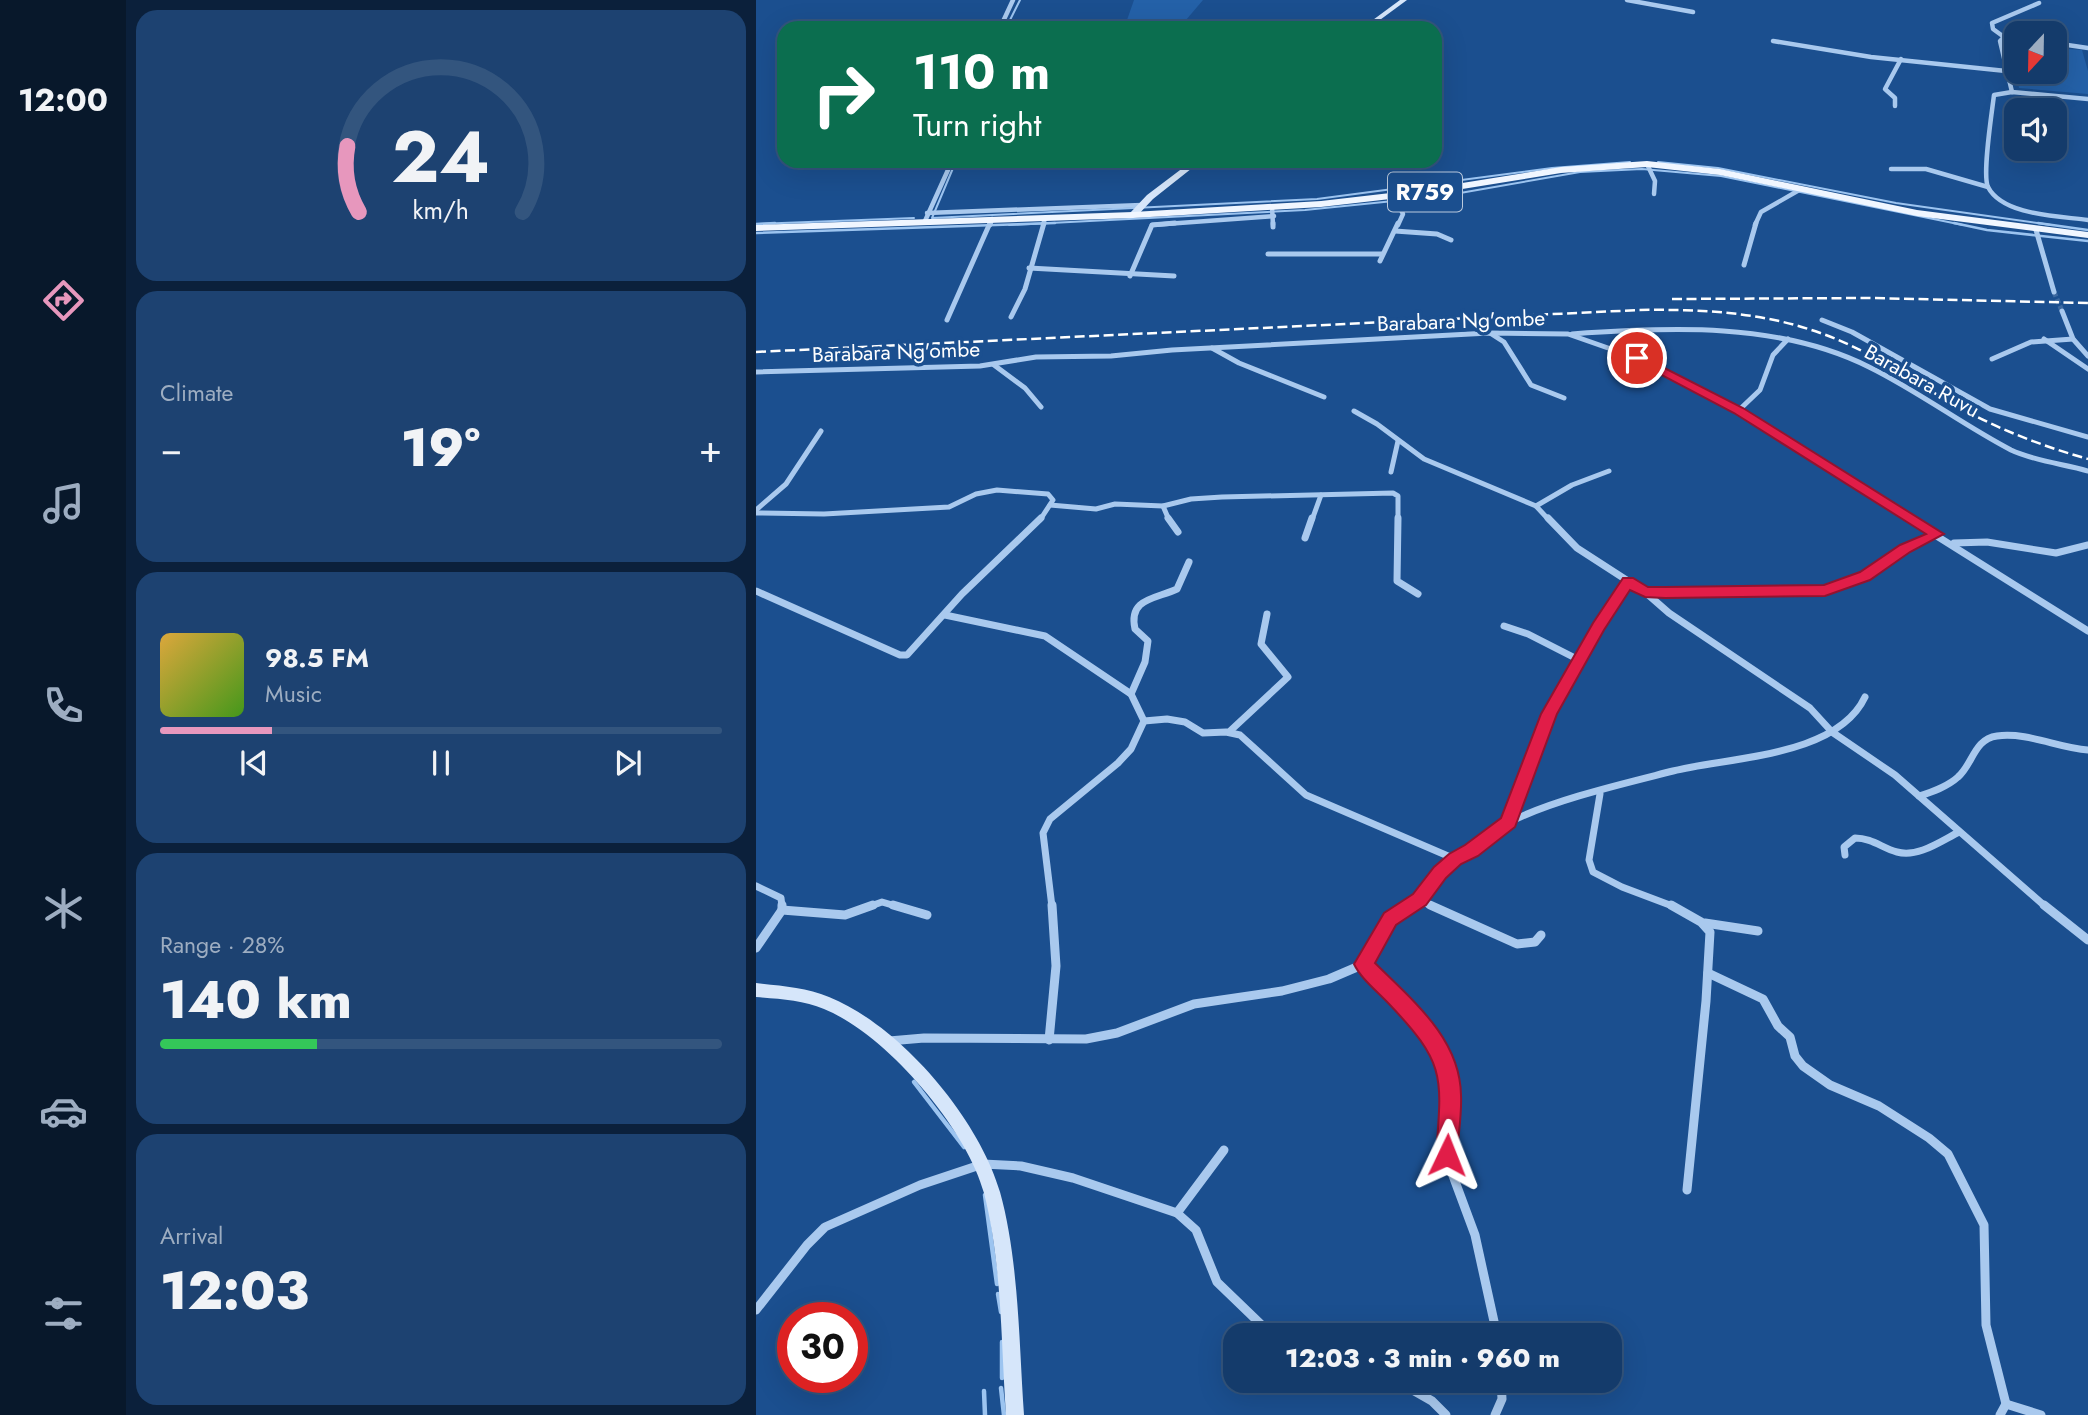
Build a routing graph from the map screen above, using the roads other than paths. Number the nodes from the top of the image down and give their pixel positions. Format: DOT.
graph roads {
  1 [pos="1013,0"];
  2 [pos="1404,0"];
  3 [pos="1627,0"];
  4 [pos="2039,3"];
  5 [pos="1693,12"];
  6 [pos="1003,21"];
  7 [pos="1375,21"];
  8 [pos="2004,37"];
  9 [pos="1773,40"];
  10 [pos="2067,45"];
  11 [pos="2088,48"];
  12 [pos="1901,60"];
  13 [pos="2004,63"];
  14 [pos="2004,71"];
  15 [pos="2010,84"];
  16 [pos="2012,92"];
  17 [pos="2088,99"];
  18 [pos="1895,106"];
  19 [pos="1647,164"];
  20 [pos="949,168"];
  21 [pos="1188,168"];
  22 [pos="1891,169"];
  23 [pos="1988,187"];
  24 [pos="1801,189"];
  25 [pos="1654,194"];
  26 [pos="1388,197"];
  27 [pos="1142,205"];
  28 [pos="1273,212"];
  29 [pos="1133,215"];
  30 [pos="926,217"];
  31 [pos="1045,218"];
  32 [pos="992,219"];
  33 [pos="2088,220"];
  34 [pos="1273,227"];
  35 [pos="756,228"];
  36 [pos="2036,230"];
  37 [pos="1395,231"];
  38 [pos="2088,235"];
  39 [pos="1451,240"];
  40 [pos="1268,254"];
  41 [pos="1382,254"];
  42 [pos="1380,261"];
  43 [pos="1744,265"];
  44 [pos="1029,268"];
  45 [pos="1130,275"];
  46 [pos="1174,276"];
  47 [pos="2054,292"];
  48 [pos="2062,311"];
  49 [pos="1011,317"];
  50 [pos="947,320"];
  51 [pos="1822,320"];
  52 [pos="1489,333"];
  53 [pos="1568,334"];
  54 [pos="2043,338"];
  55 [pos="2073,339"];
  56 [pos="1788,340"];
  57 [pos="1212,348"];
  58 [pos="2088,356"];
  59 [pos="1992,359"];
  60 [pos="993,365"];
  61 [pos="2088,369"];
  62 [pos="756,372"];
  63 [pos="1324,397"];
  64 [pos="1564,398"];
  65 [pos="1041,407"];
  66 [pos="1353,411"];
  67 [pos="1738,411"];
  68 [pos="821,431"];
  69 [pos="2088,437"];
  70 [pos="1398,442"];
  71 [pos="1609,471"];
  72 [pos="2088,471"];
  73 [pos="1391,472"];
  74 [pos="1321,495"];
  75 [pos="1050,505"];
  76 [pos="1164,506"];
  77 [pos="1536,506"];
  78 [pos="756,511"];
  79 [pos="1178,532"];
  80 [pos="1937,534"];
  81 [pos="1305,538"];
  82 [pos="1953,543"];
  83 [pos="2088,545"];
  84 [pos="1189,562"];
  85 [pos="1628,582"];
  86 [pos="756,591"];
  87 [pos="1645,592"];
  88 [pos="1418,594"];
  89 [pos="1267,614"];
  90 [pos="945,615"];
  91 [pos="1504,626"];
  92 [pos="2088,631"];
  93 [pos="1579,660"];
  94 [pos="1130,694"];
  95 [pos="1866,697"];
  96 [pos="1144,721"];
  97 [pos="1229,732"];
  98 [pos="1832,732"];
  99 [pos="2088,750"];
  100 [pos="1600,794"];
  101 [pos="1919,796"];
  102 [pos="1508,822"];
  103 [pos="1959,832"];
  104 [pos="1845,855"];
  105 [pos="1455,859"];
  106 [pos="756,886"];
  107 [pos="1419,900"];
  108 [pos="782,910"];
  109 [pos="927,915"];
  110 [pos="1705,923"];
  111 [pos="1758,931"];
  112 [pos="1541,935"];
  113 [pos="2088,940"];
  114 [pos="756,948"];
  115 [pos="1364,964"];
  116 [pos="1708,973"];
  117 [pos="756,990"];
  118 [pos="1049,1040"];
  119 [pos="884,1041"];
  120 [pos="1224,1150"];
  121 [pos="982,1164"];
  122 [pos="1686,1190"];
  123 [pos="1177,1213"];
  124 [pos="756,1310"];
  125 [pos="1260,1323"];
  126 [pos="1495,1323"];
  127 [pos="1418,1393"];
  128 [pos="1502,1393"];
  129 [pos="2006,1404"];
  130 [pos="1015,1415"];
  131 [pos="1446,1415"];
  132 [pos="1495,1415"];
  133 [pos="2000,1415"];
  134 [pos="2041,1415"];
  1 -- 6 [label="street"];
  2 -- 7 [label="main road"];
  3 -- 5 [label="street"];
  4 -- 8 [label="street"];
  8 -- 13 [label="street"];
  9 -- 12 [label="street"];
  10 -- 11 [label="street"];
  12 -- 14 [label="street"];
  12 -- 18 [label="street"];
  15 -- 16 [label="street"];
  16 -- 17 [label="street"];
  16 -- 23 [label="street"];
  19 -- 24 [label="main road, R759"];
  19 -- 25 [label="street"];
  19 -- 26 [label="main road, R759"];
  20 -- 30 [label="street"];
  21 -- 27 [label="main road"];
  22 -- 23 [label="street"];
  23 -- 33 [label="street"];
  24 -- 36 [label="main road, R759"];
  24 -- 43 [label="street"];
  26 -- 28 [label="main road, R759"];
  26 -- 37 [label="street"];
  27 -- 29 [label="main road"];
  27 -- 30 [label="street"];
  28 -- 29 [label="main road, R759"];
  28 -- 34 [label="street"];
  28 -- 45 [label="street"];
  29 -- 31 [label="main road, R759"];
  30 -- 32 [label="main road, R759"];
  30 -- 35 [label="main road, R759"];
  31 -- 32 [label="main road, R759"];
  31 -- 44 [label="street"];
  32 -- 50 [label="street"];
  36 -- 38 [label="main road, R759"];
  36 -- 47 [label="street"];
  37 -- 39 [label="street"];
  37 -- 41 [label="street"];
  40 -- 41 [label="street"];
  41 -- 42 [label="street"];
  44 -- 45 [label="street"];
  44 -- 49 [label="street"];
  45 -- 46 [label="street"];
  48 -- 55 [label="street"];
  51 -- 69 [label="street"];
  52 -- 53 [label="street, Barabara Ng'ombe"];
  52 -- 57 [label="street, Barabara Ng'ombe"];
  52 -- 64 [label="street"];
  53 -- 56 [label="street, Barabara Ruvu"];
  53 -- 67 [label="street, Barabara Ng'ombe"];
  54 -- 55 [label="street"];
  54 -- 59 [label="street"];
  54 -- 61 [label="street"];
  55 -- 58 [label="street"];
  56 -- 67 [label="street"];
  56 -- 72 [label="street, Barabara Ruvu"];
  57 -- 60 [label="street, Barabara Ng'ombe"];
  57 -- 63 [label="street"];
  60 -- 62 [label="street, Barabara Ng'ombe"];
  60 -- 65 [label="street"];
  66 -- 70 [label="street"];
  67 -- 80 [label="street, Barabara Ng'ombe"];
  68 -- 78 [label="street"];
  70 -- 73 [label="street"];
  70 -- 77 [label="street"];
  71 -- 77 [label="street"];
  74 -- 76 [label="street"];
  74 -- 81 [label="street"];
  74 -- 88 [label="street"];
  75 -- 76 [label="street"];
  75 -- 78 [label="street"];
  75 -- 90 [label="street"];
  76 -- 79 [label="street"];
  77 -- 85 [label="street"];
  80 -- 82 [label="street, Barabara Ng'ombe"];
  80 -- 87 [label="street"];
  82 -- 83 [label="street"];
  82 -- 92 [label="street, Barabara Ng'ombe"];
  84 -- 94 [label="street"];
  85 -- 87 [label="street"];
  85 -- 93 [label="street"];
  86 -- 90 [label="street"];
  87 -- 98 [label="street"];
  89 -- 97 [label="street"];
  90 -- 94 [label="street"];
  91 -- 93 [label="street"];
  93 -- 102 [label="street"];
  94 -- 96 [label="street"];
  95 -- 98 [label="street"];
  96 -- 97 [label="street"];
  96 -- 118 [label="street"];
  97 -- 105 [label="street"];
  98 -- 100 [label="street"];
  98 -- 101 [label="street"];
  99 -- 101 [label="street"];
  100 -- 102 [label="street"];
  100 -- 110 [label="street"];
  101 -- 103 [label="street"];
  102 -- 105 [label="street"];
  103 -- 104 [label="street"];
  103 -- 113 [label="street"];
  105 -- 107 [label="street"];
  106 -- 108 [label="street"];
  107 -- 112 [label="street"];
  107 -- 115 [label="street"];
  108 -- 109 [label="street"];
  108 -- 114 [label="street"];
  110 -- 111 [label="street"];
  110 -- 116 [label="street"];
  115 -- 118 [label="street"];
  115 -- 126 [label="street"];
  116 -- 122 [label="street"];
  116 -- 129 [label="street"];
  117 -- 119 [label="main road"];
  118 -- 119 [label="street"];
  119 -- 121 [label="main road"];
  120 -- 123 [label="street"];
  121 -- 123 [label="street"];
  121 -- 124 [label="street"];
  121 -- 130 [label="main road"];
  123 -- 125 [label="street"];
  127 -- 131 [label="street"];
  128 -- 132 [label="street"];
  129 -- 133 [label="street"];
  129 -- 134 [label="street"];
}
